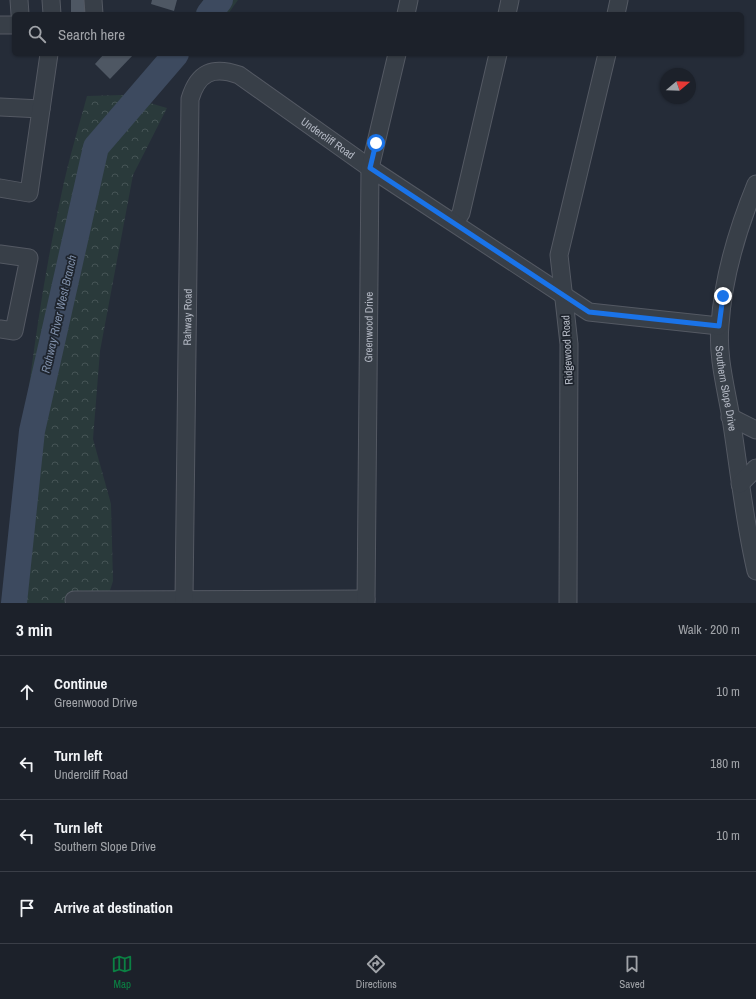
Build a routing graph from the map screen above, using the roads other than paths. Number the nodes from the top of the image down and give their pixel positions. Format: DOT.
graph roads {
  1 [pos="20,0"];
  2 [pos="51,0"];
  3 [pos="92,0"];
  4 [pos="409,0"];
  5 [pos="510,0"];
  6 [pos="620,0"];
  7 [pos="20,12"];
  8 [pos="52,12"];
  9 [pos="94,12"];
  10 [pos="406,12"];
  11 [pos="507,12"];
  12 [pos="617,12"];
  13 [pos="0,25"];
  14 [pos="12,25"];
  15 [pos="49,56"];
  16 [pos="397,56"];
  17 [pos="498,56"];
  18 [pos="607,56"];
  19 [pos="239,75"];
  20 [pos="0,107"];
  21 [pos="41,109"];
  22 [pos="370,168"];
  23 [pos="756,184"];
  24 [pos="0,188"];
  25 [pos="455,223"];
  26 [pos="0,254"];
  27 [pos="563,295"];
  28 [pos="719,326"];
  29 [pos="0,330"];
  30 [pos="730,417"];
  31 [pos="756,430"];
  32 [pos="756,468"];
  33 [pos="740,484"];
  34 [pos="756,571"];
  35 [pos="74,600"];
  36 [pos="184,600"];
  37 [pos="366,601"];
  38 [pos="568,603"];
  1 -- 7 [label="street"];
  2 -- 8 [label="street"];
  3 -- 9 [label="street"];
  4 -- 10 [label="street"];
  5 -- 11 [label="street"];
  6 -- 12 [label="street"];
  13 -- 14 [label="street"];
  15 -- 21 [label="street"];
  16 -- 22 [label="street, Greenwood Drive"];
  17 -- 25 [label="street"];
  18 -- 27 [label="street, Ridgewood Road"];
  19 -- 22 [label="street, Undercliff Road"];
  19 -- 36 [label="street, Rahway Road"];
  20 -- 21 [label="street"];
  21 -- 24 [label="street"];
  22 -- 25 [label="street, Undercliff Road"];
  22 -- 37 [label="street, Greenwood Drive"];
  23 -- 28 [label="street, Southern Slope Drive"];
  25 -- 27 [label="street, Undercliff Road"];
  26 -- 29 [label="street"];
  27 -- 28 [label="street, Undercliff Road"];
  27 -- 38 [label="street, Ridgewood Road"];
  28 -- 30 [label="street, Southern Slope Drive"];
  30 -- 31 [label="street"];
  30 -- 33 [label="street, Southern Slope Drive"];
  32 -- 33 [label="street"];
  33 -- 34 [label="street, Southern Slope Drive"];
  35 -- 36 [label="street"];
  36 -- 37 [label="street"];
}
